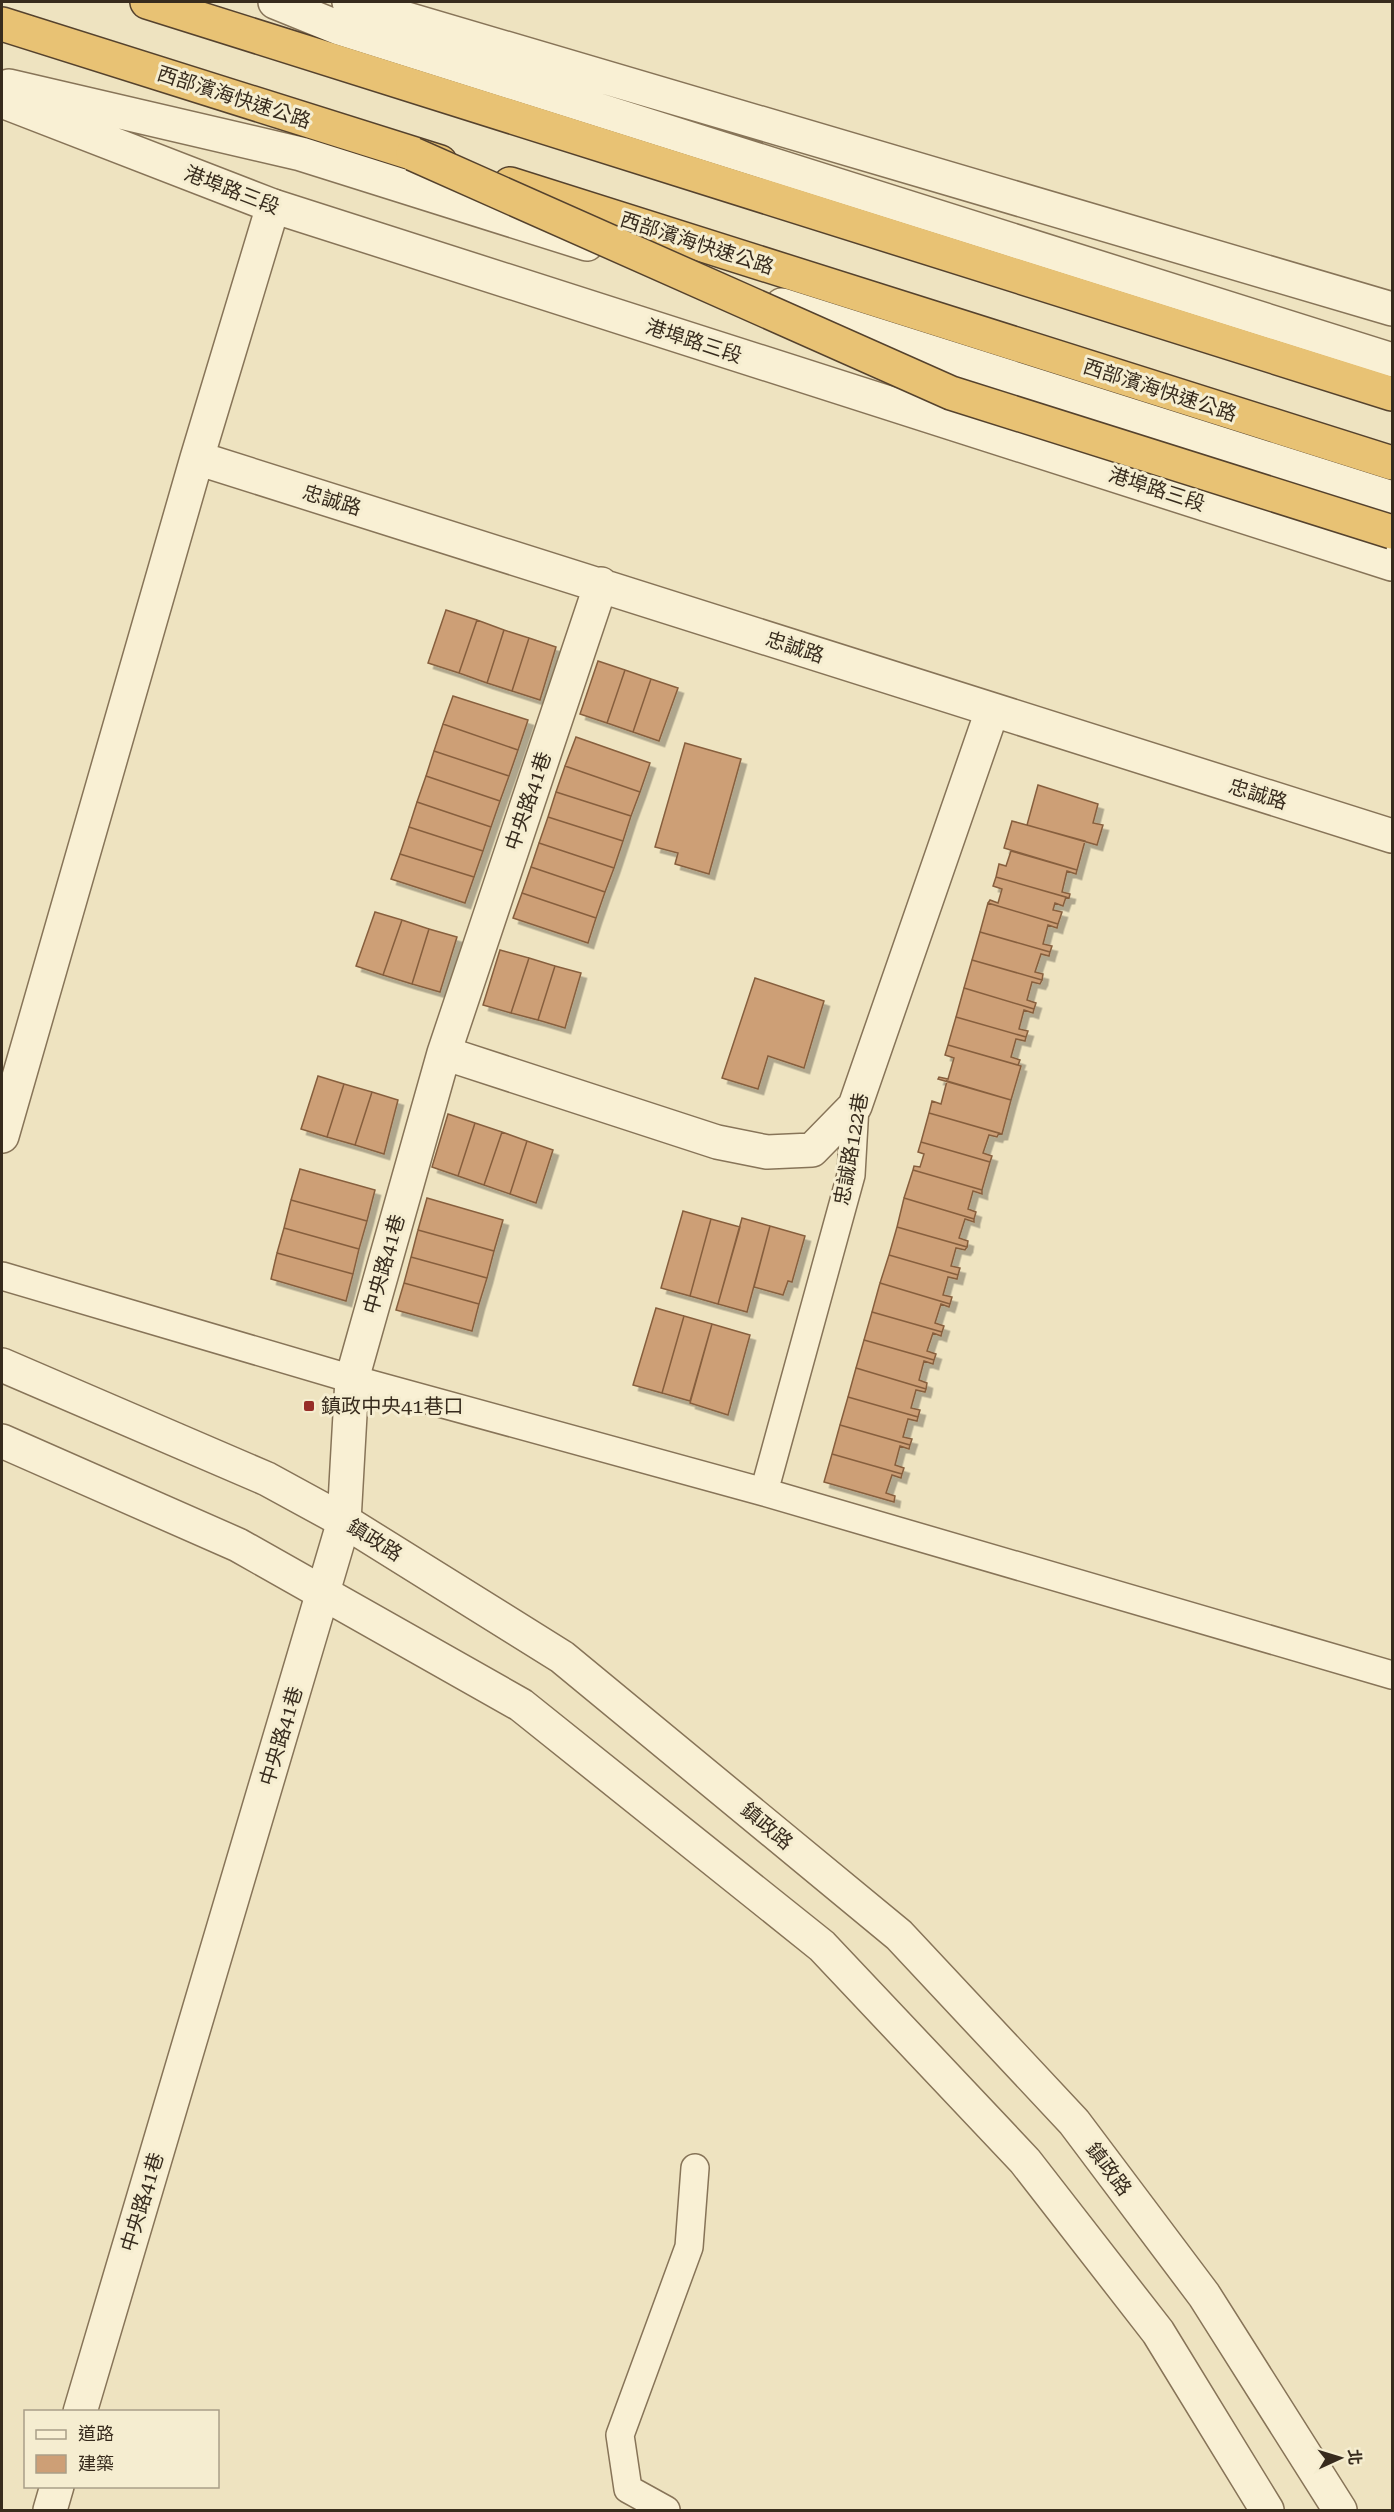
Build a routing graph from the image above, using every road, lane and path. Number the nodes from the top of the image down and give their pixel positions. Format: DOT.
graph roads {
  1 [pos="147,2"];
  2 [pos="275,2"];
  3 [pos="349,2"];
  4 [pos="2,24"];
  5 [pos="2,84"];
  6 [pos="2,102"];
  7 [pos="413,154"];
  8 [pos="273,206"];
  9 [pos="1392,309"];
  10 [pos="1392,360"];
  11 [pos="1392,394"];
  12 [pos="197,458"];
  13 [pos="1392,463"];
  14 [pos="1392,498"];
  15 [pos="1392,532"];
  16 [pos="1392,564"];
  17 [pos="601,584"];
  18 [pos="992,711"];
  19 [pos="1392,836"];
  20 [pos="444,1053"];
  21 [pos="855,1106"];
  22 [pos="2,1136"];
  23 [pos="2,1276"];
  24 [pos="2,1365"];
  25 [pos="352,1379"];
  26 [pos="2,1441"];
  27 [pos="764,1492"];
  28 [pos="344,1521"];
  29 [pos="323,1595"];
  30 [pos="1392,1675"];
  31 [pos="695,2168"];
  32 [pos="81,2410"];
  33 [pos="57,2488"];
  34 [pos="50,2511"];
  35 [pos="666,2511"];
  36 [pos="1267,2511"];
  37 [pos="1340,2511"];
  1 -- 11 [label="highway"];
  2 -- 10 [label="street"];
  3 -- 9 [label="street"];
  4 -- 7 [label="highway, 西部濱海快速公路"];
  5 -- 14 [label="street"];
  6 -- 8 [label="street, 港埠路三段"];
  7 -- 13 [label="highway, 西部濱海快速公路, bridge"];
  7 -- 15 [label="highway, bridge"];
  8 -- 12 [label="street"];
  8 -- 16 [label="street, 港埠路三段"];
  12 -- 17 [label="street, 忠誠路"];
  12 -- 22 [label="street"];
  17 -- 18 [label="street, 忠誠路"];
  17 -- 20 [label="street, 中央路41巷"];
  18 -- 19 [label="street, 忠誠路"];
  18 -- 21 [label="street, 忠誠路122巷"];
  20 -- 21 [label="street"];
  20 -- 25 [label="street, 中央路41巷"];
  21 -- 27 [label="lane, 忠誠路122巷"];
  23 -- 25 [label="lane"];
  24 -- 28 [label="street, 鎮政路"];
  25 -- 27 [label="lane"];
  25 -- 28 [label="street, 中央路41巷"];
  26 -- 29 [label="street"];
  27 -- 30 [label="lane"];
  28 -- 29 [label="street, 中央路41巷"];
  28 -- 37 [label="street, 鎮政路"];
  29 -- 32 [label="street, 中央路41巷"];
  29 -- 36 [label="street"];
  31 -- 35 [label="lane"];
  33 -- 34 [label="street"];
}
